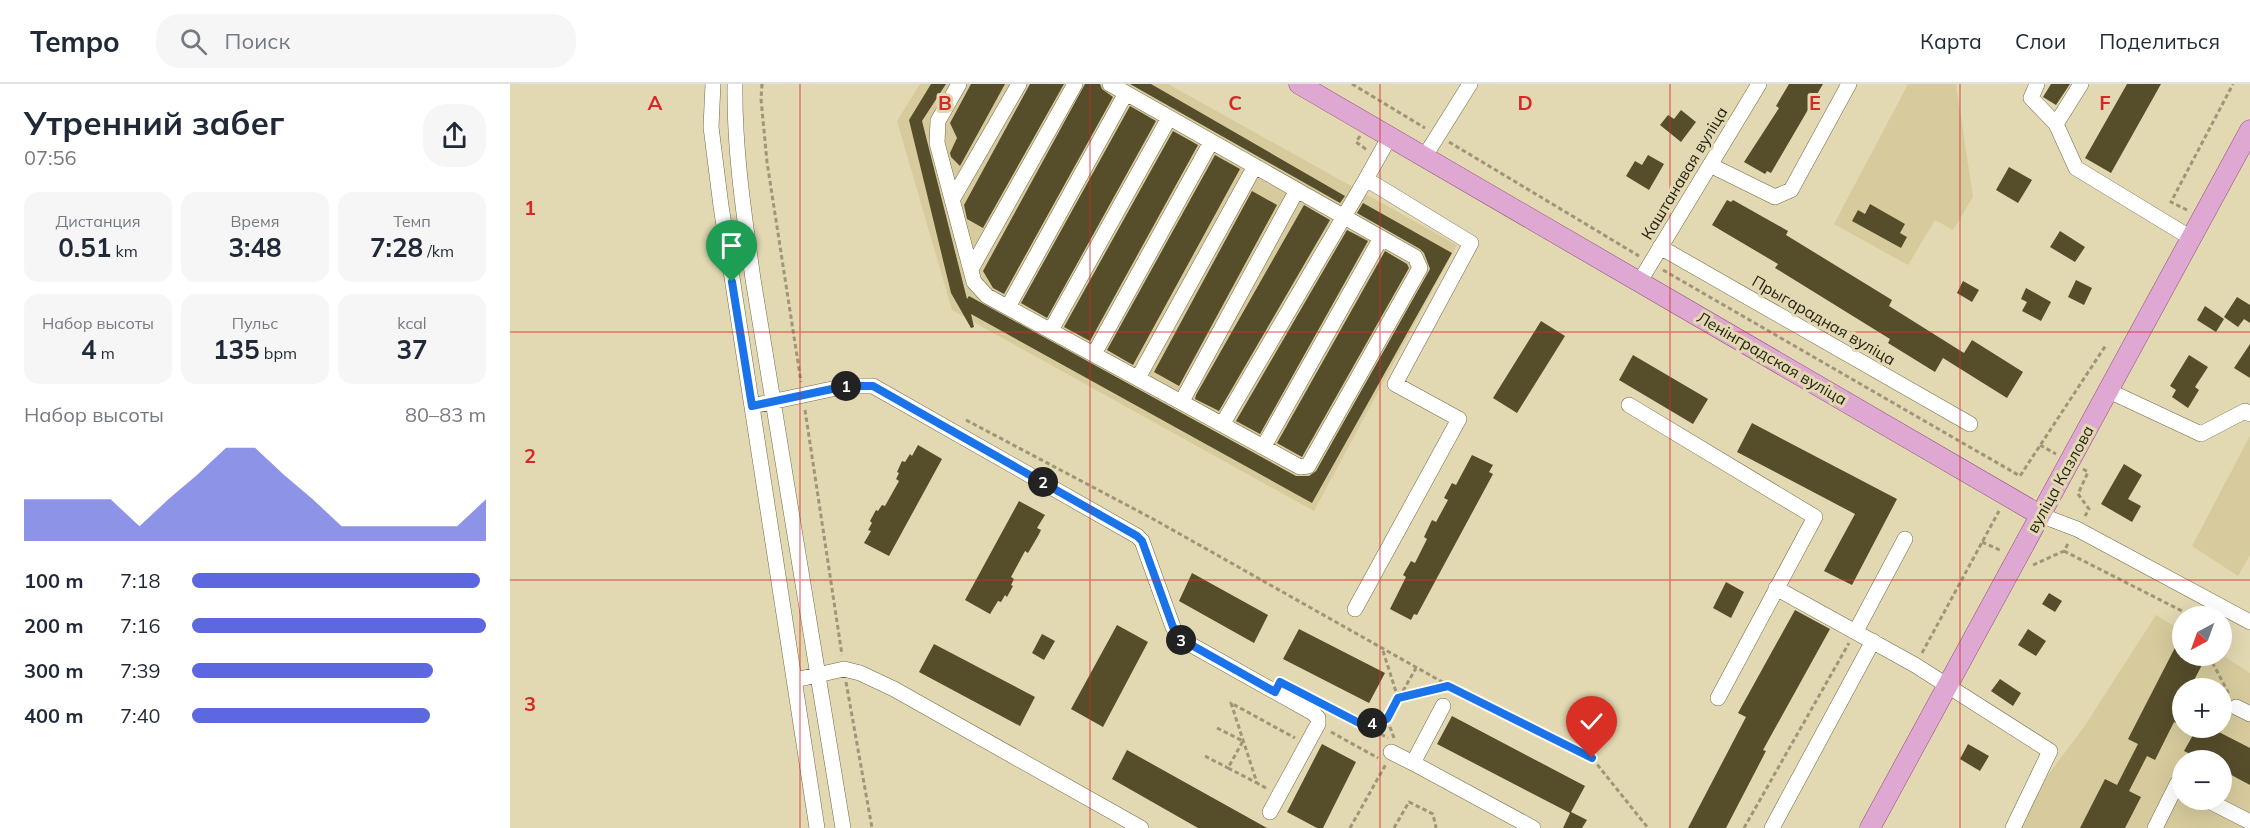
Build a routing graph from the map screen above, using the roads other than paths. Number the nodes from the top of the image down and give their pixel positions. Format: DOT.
graph roads {
  1 [pos="713,84"];
  2 [pos="735,84"];
  3 [pos="959,84"];
  4 [pos="1019,84"];
  5 [pos="1075,84"];
  6 [pos="1110,84"];
  7 [pos="1299,84"];
  8 [pos="1470,84"];
  9 [pos="1759,84"];
  10 [pos="1849,84"];
  11 [pos="2037,84"];
  12 [pos="2080,84"];
  13 [pos="1126,93"];
  14 [pos="1169,118"];
  15 [pos="2056,124"];
  16 [pos="2250,130"];
  17 [pos="1390,136"];
  18 [pos="1211,142"];
  19 [pos="1425,156"];
  20 [pos="1710,165"];
  21 [pos="1255,166"];
  22 [pos="1366,179"];
  23 [pos="1297,190"];
  24 [pos="952,200"];
  25 [pos="1343,216"];
  26 [pos="1381,238"];
  27 [pos="2191,238"];
  28 [pos="1660,247"];
  29 [pos="971,269"];
  30 [pos="1640,281"];
  31 [pos="1008,307"];
  32 [pos="1051,330"];
  33 [pos="1094,354"];
  34 [pos="1138,378"];
  35 [pos="2109,391"];
  36 [pos="1182,401"];
  37 [pos="773,402"];
  38 [pos="1629,405"];
  39 [pos="752,406"];
  40 [pos="2250,414"];
  41 [pos="1223,423"];
  42 [pos="1970,424"];
  43 [pos="1264,446"];
  44 [pos="2040,515"];
  45 [pos="1905,538"];
  46 [pos="1776,588"];
  47 [pos="1355,609"];
  48 [pos="2250,622"];
  49 [pos="1856,631"];
  50 [pos="1873,641"];
  51 [pos="819,674"];
  52 [pos="795,680"];
  53 [pos="1947,686"];
  54 [pos="1718,698"];
  55 [pos="1443,706"];
  56 [pos="1389,757"];
  57 [pos="1413,763"];
  58 [pos="2172,794"];
  59 [pos="2227,810"];
  60 [pos="1270,812"];
  61 [pos="2250,822"];
  62 [pos="817,828"];
  63 [pos="843,828"];
  64 [pos="1141,828"];
  65 [pos="1533,828"];
  66 [pos="1772,828"];
  67 [pos="1870,828"];
  68 [pos="2013,828"];
  69 [pos="2155,828"];
  1 -- 39 [label="street"];
  2 -- 37 [label="street"];
  3 -- 24 [label="street"];
  4 -- 24 [label="street"];
  5 -- 29 [label="street"];
  6 -- 13 [label="street"];
  7 -- 17 [label="main road, Ленінградская вуліца"];
  8 -- 19 [label="street"];
  9 -- 20 [label="street, Каштанавая вуліца"];
  10 -- 20 [label="street"];
  11 -- 15 [label="street"];
  12 -- 15 [label="street"];
  13 -- 14 [label="street"];
  13 -- 31 [label="street"];
  14 -- 18 [label="street"];
  14 -- 32 [label="street"];
  15 -- 27 [label="street"];
  16 -- 27 [label="main road, вуліца Казлова"];
  17 -- 19 [label="main road, Ленінградская вуліца"];
  17 -- 22 [label="street"];
  18 -- 21 [label="street"];
  18 -- 33 [label="street"];
  19 -- 30 [label="main road, Ленінградская вуліца"];
  20 -- 28 [label="street, Каштанавая вуліца"];
  21 -- 23 [label="street"];
  21 -- 34 [label="street"];
  22 -- 25 [label="street"];
  22 -- 47 [label="street"];
  23 -- 25 [label="street"];
  23 -- 36 [label="street"];
  24 -- 29 [label="street"];
  25 -- 26 [label="street"];
  25 -- 41 [label="street"];
  26 -- 43 [label="street"];
  26 -- 43 [label="street"];
  27 -- 35 [label="main road, вуліца Казлова"];
  28 -- 30 [label="street, Каштанавая вуліца"];
  28 -- 42 [label="street, Прыгарадная вуліца"];
  29 -- 31 [label="street"];
  30 -- 44 [label="main road, Ленінградская вуліца"];
  31 -- 32 [label="street"];
  32 -- 33 [label="street"];
  33 -- 34 [label="street"];
  34 -- 36 [label="street"];
  35 -- 40 [label="street"];
  35 -- 44 [label="main road, вуліца Казлова"];
  36 -- 41 [label="street"];
  37 -- 39 [label="street"];
  37 -- 51 [label="street"];
  37 -- 60 [label="street"];
  38 -- 46 [label="street"];
  39 -- 52 [label="street"];
  41 -- 43 [label="street"];
  44 -- 48 [label="street, Ленінградская вуліца"];
  44 -- 53 [label="main road, вуліца Казлова"];
  45 -- 49 [label="street"];
  46 -- 49 [label="street"];
  46 -- 54 [label="street"];
  49 -- 50 [label="street"];
  50 -- 53 [label="street"];
  50 -- 66 [label="street"];
  51 -- 52 [label="street"];
  51 -- 63 [label="street"];
  51 -- 64 [label="street"];
  52 -- 62 [label="street"];
  53 -- 67 [label="main road, вуліца Казлова"];
  53 -- 68 [label="street"];
  55 -- 57 [label="street"];
  56 -- 57 [label="street"];
  57 -- 65 [label="street"];
  58 -- 69 [label="street"];
  59 -- 61 [label="street"];
}
